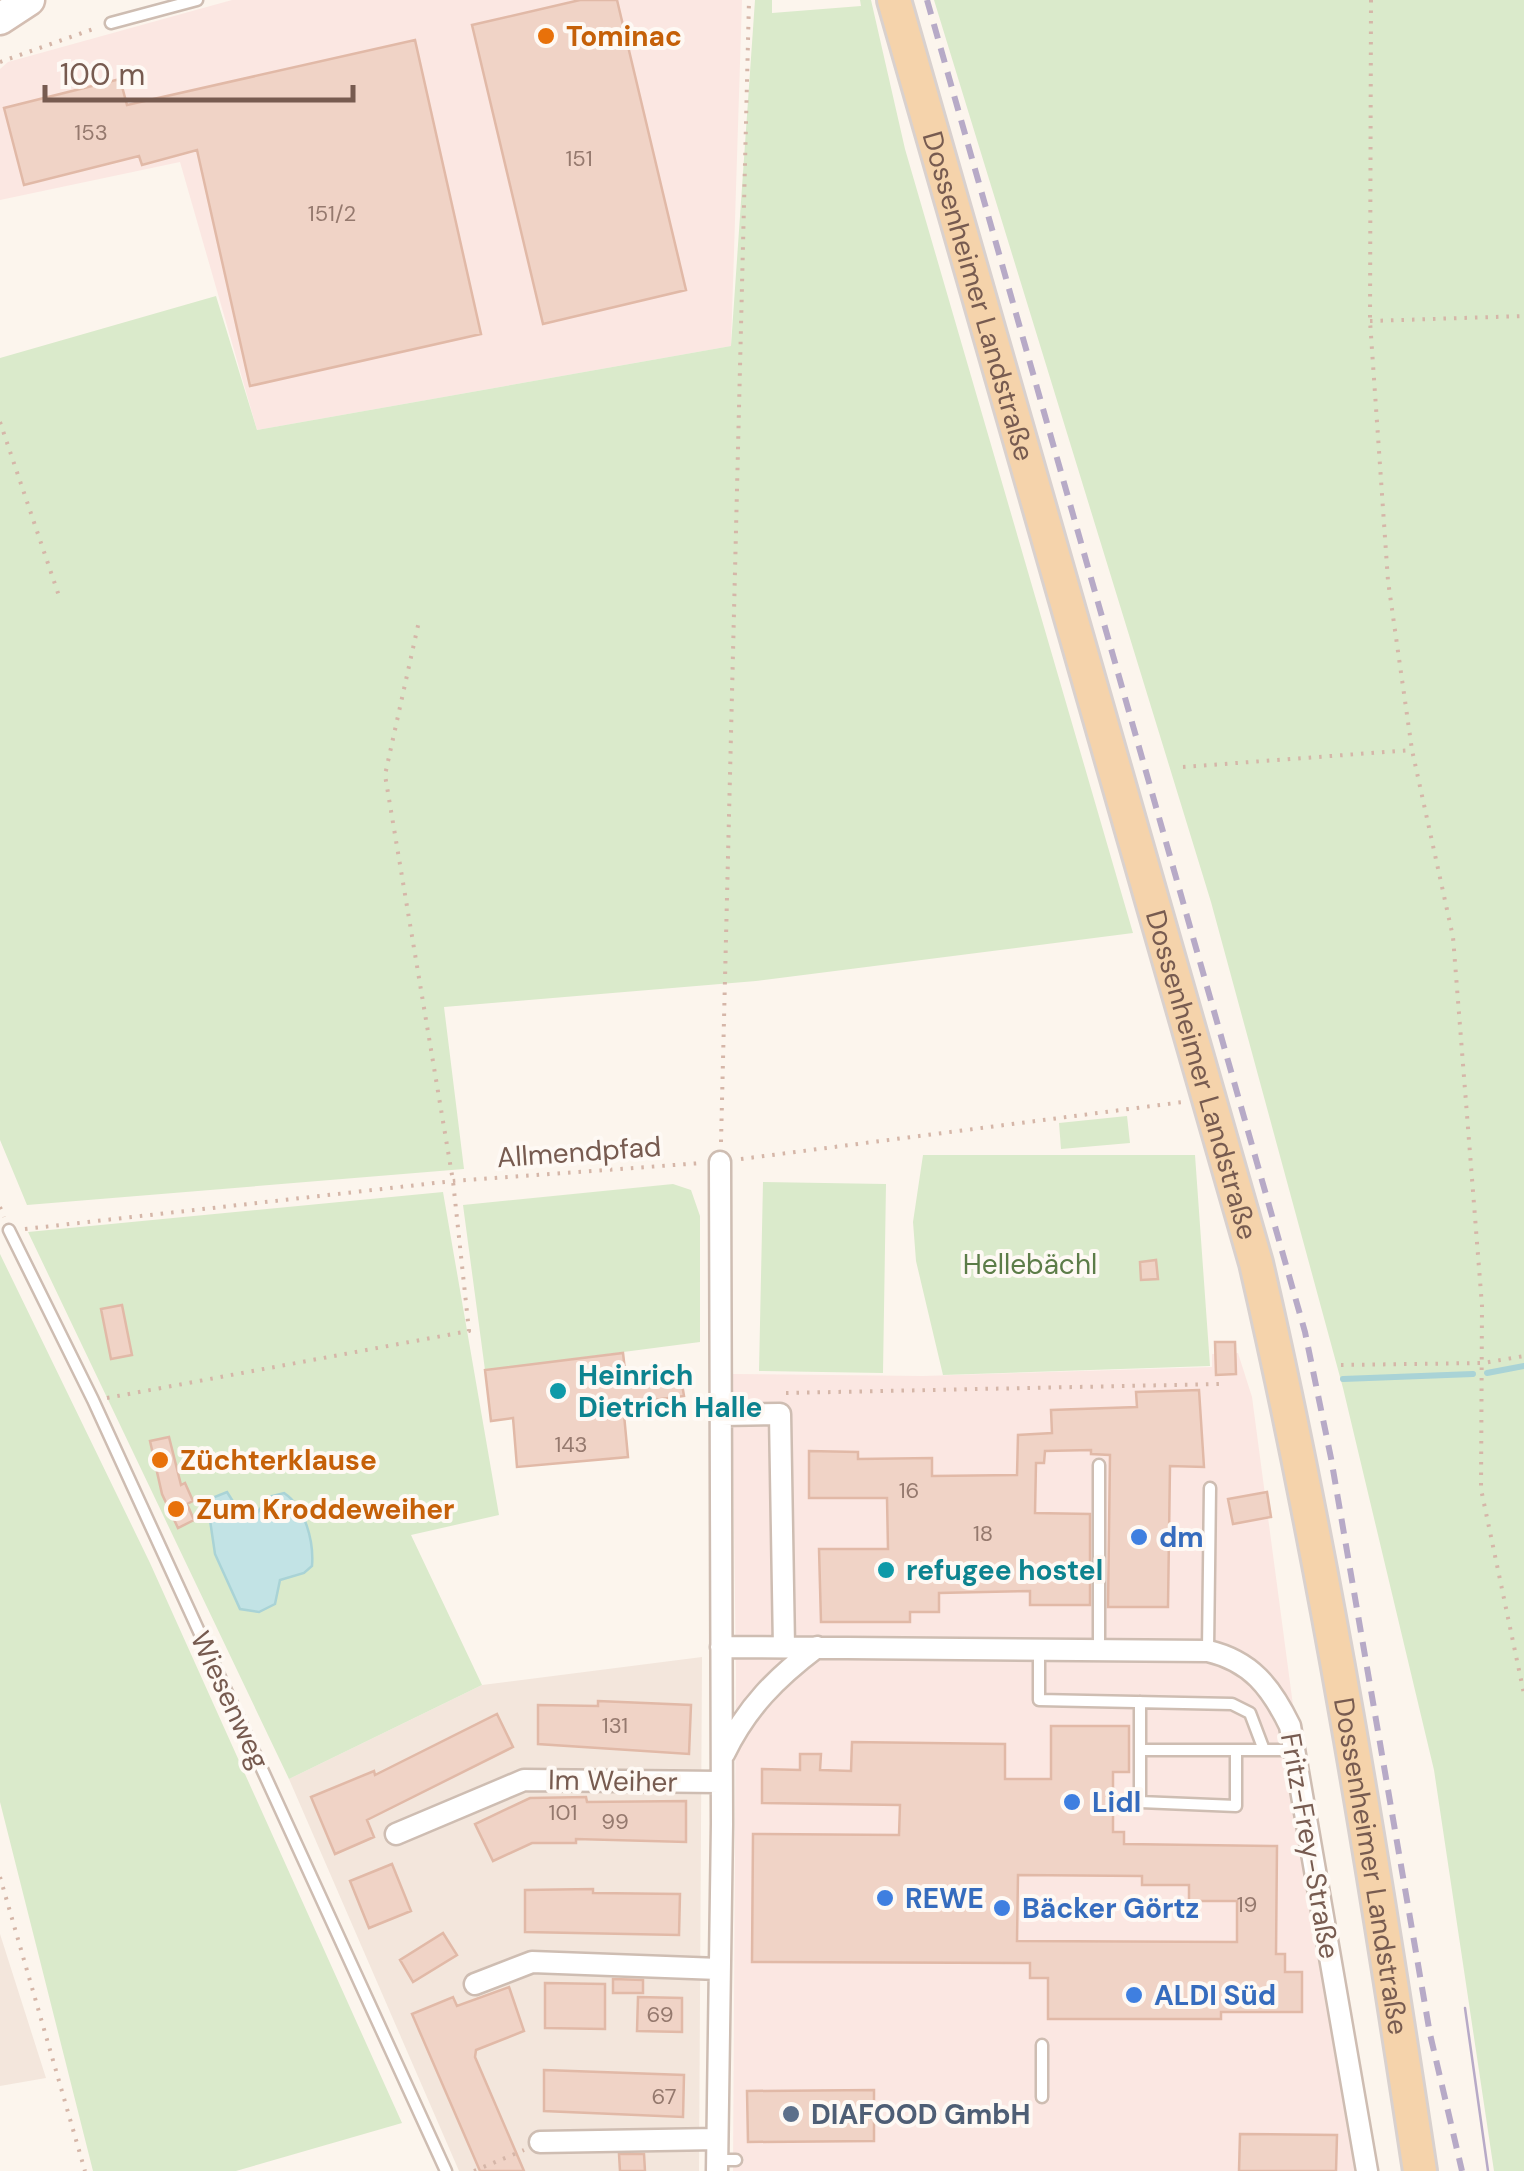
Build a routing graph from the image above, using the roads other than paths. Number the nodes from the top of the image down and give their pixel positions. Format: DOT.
graph roads {
  1 [pos="29,0"];
  2 [pos="197,0"];
  3 [pos="894,0"];
  4 [pos="0,19"];
  5 [pos="111,23"];
  6 [pos="720,1162"];
  7 [pos="10,1230"];
  8 [pos="721,1415"];
  9 [pos="1099,1465"];
  10 [pos="1210,1488"];
  11 [pos="721,1647"];
  12 [pos="784,1647"];
  13 [pos="817,1647"];
  14 [pos="1039,1648"];
  15 [pos="1098,1649"];
  16 [pos="1208,1651"];
  17 [pos="1140,1702"];
  18 [pos="1140,1750"];
  19 [pos="1236,1750"];
  20 [pos="1264,1750"];
  21 [pos="1295,1750"];
  22 [pos="720,1760"];
  23 [pos="720,1782"];
  24 [pos="396,1834"];
  25 [pos="720,1969"];
  26 [pos="475,1984"];
  27 [pos="1042,2045"];
  28 [pos="1042,2096"];
  29 [pos="540,2142"];
  30 [pos="722,2158"];
  31 [pos="446,2171"];
  32 [pos="1367,2171"];
  33 [pos="1420,2171"];
  1 -- 4 [label="main road"];
  2 -- 5 [label="lane"];
  3 -- 33 [label="main road, Dossenheimer Landstraße"];
  6 -- 8 [label="street"];
  7 -- 31 [label="lane, Wiesenweg"];
  8 -- 11 [label="street"];
  8 -- 12 [label="street"];
  9 -- 15 [label="lane"];
  10 -- 16 [label="lane"];
  11 -- 12 [label="street, Fritz-Frey-Straße"];
  11 -- 22 [label="street"];
  12 -- 13 [label="street, Fritz-Frey-Straße"];
  13 -- 14 [label="street, Fritz-Frey-Straße"];
  13 -- 22 [label="street"];
  14 -- 15 [label="street, Fritz-Frey-Straße"];
  14 -- 17 [label="lane"];
  15 -- 16 [label="street, Fritz-Frey-Straße"];
  16 -- 21 [label="street, Fritz-Frey-Straße"];
  17 -- 18 [label="lane"];
  17 -- 20 [label="lane"];
  18 -- 19 [label="lane"];
  18 -- 19 [label="lane"];
  19 -- 20 [label="lane"];
  20 -- 21 [label="lane"];
  21 -- 32 [label="street, Fritz-Frey-Straße"];
  22 -- 23 [label="street"];
  23 -- 24 [label="street, Im Weiher"];
  23 -- 25 [label="street"];
  25 -- 26 [label="street"];
  25 -- 30 [label="street"];
  27 -- 28 [label="lane"];
  29 -- 30 [label="street"];
}
